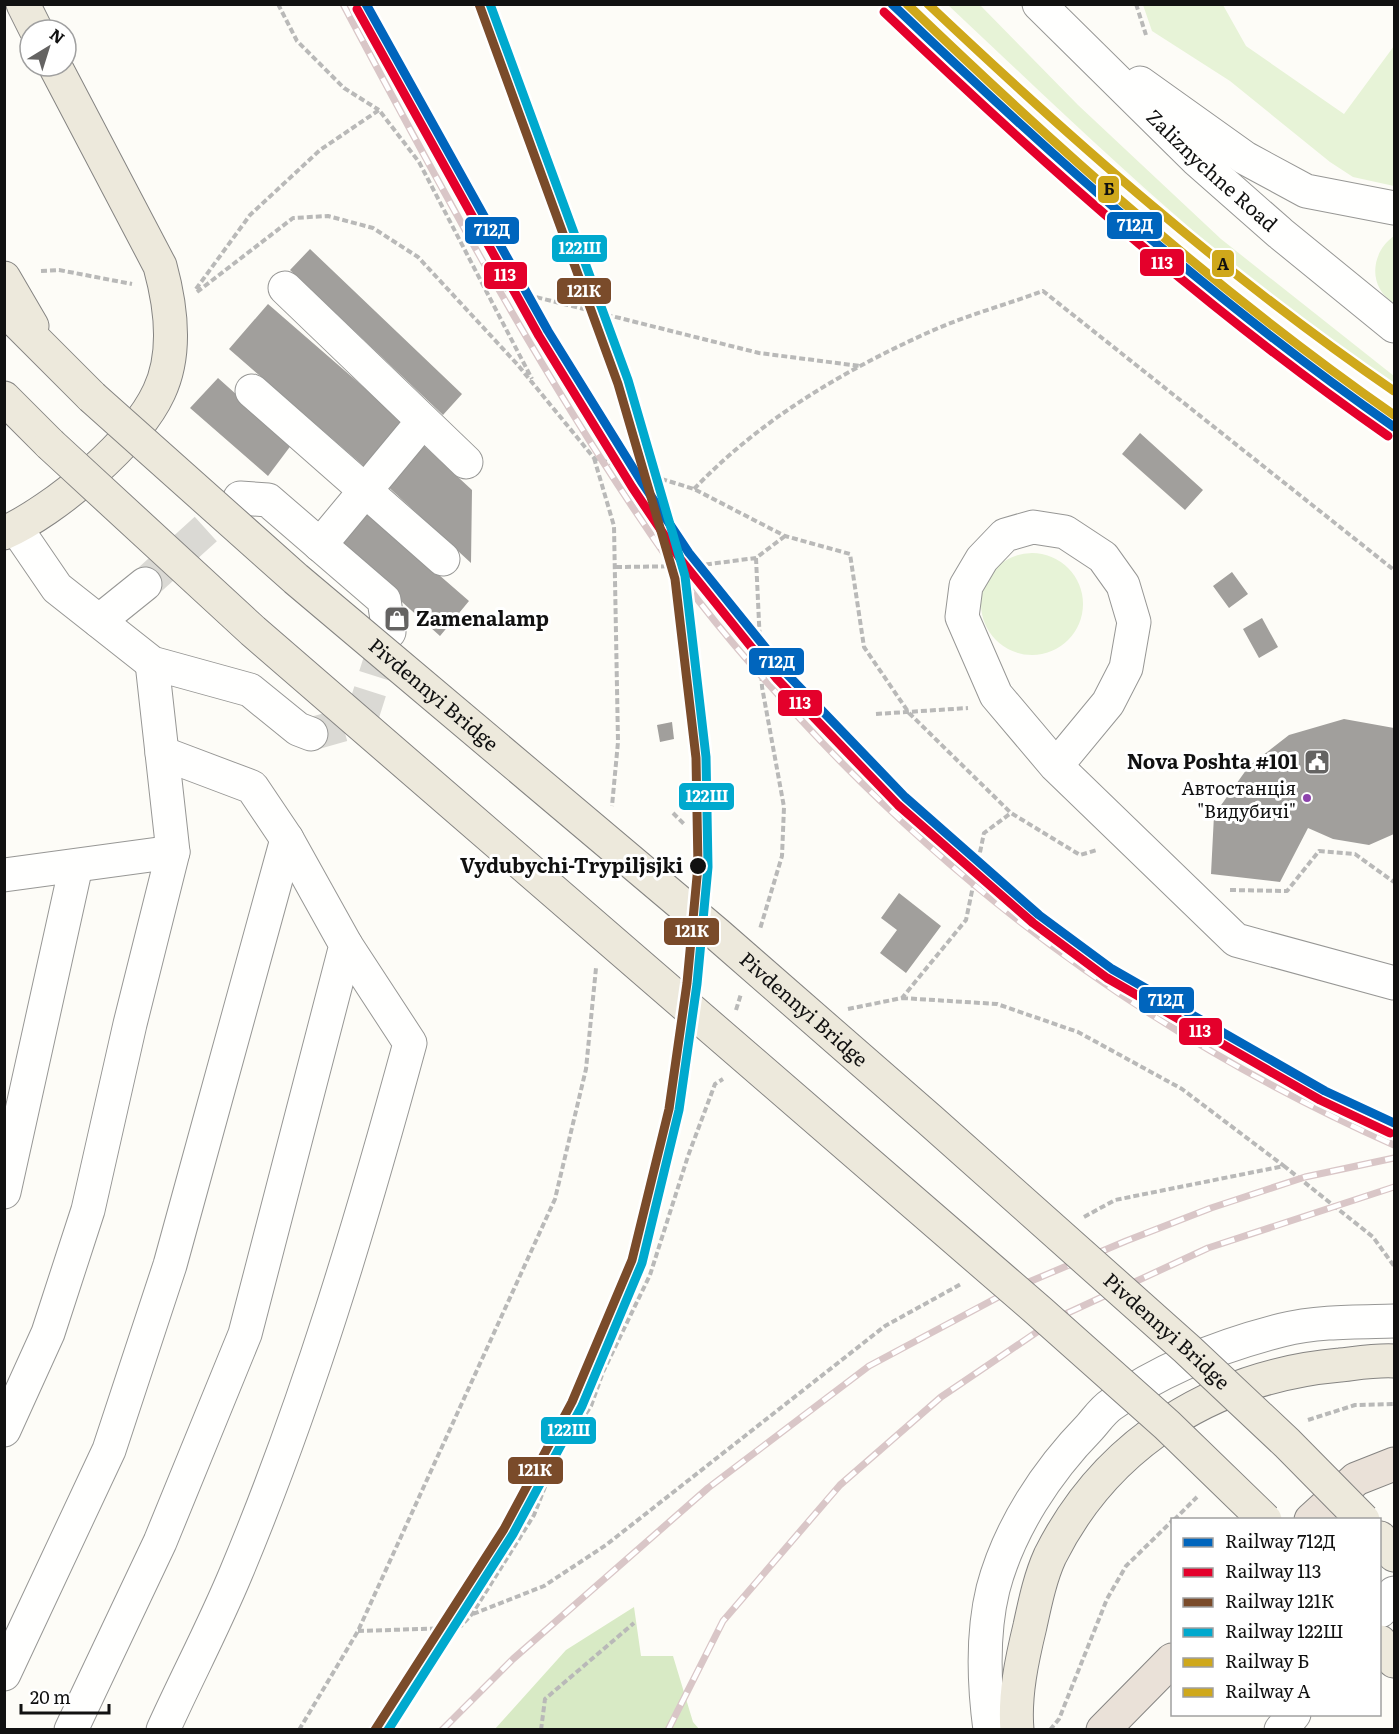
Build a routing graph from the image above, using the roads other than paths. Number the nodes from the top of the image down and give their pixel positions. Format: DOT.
graph roads {
  1 [pos="22,4"];
  2 [pos="1039,4"];
  3 [pos="30,18"];
  4 [pos="1077,44"];
  5 [pos="61,78"];
  6 [pos="1395,208"];
  7 [pos="4,278"];
  8 [pos="285,288"];
  9 [pos="4,309"];
  10 [pos="1392,323"];
  11 [pos="48,354"];
  12 [pos="252,391"];
  13 [pos="4,398"];
  14 [pos="423,421"];
  15 [pos="28,426"];
  16 [pos="466,462"];
  17 [pos="365,490"];
  18 [pos="240,498"];
  19 [pos="10,530"];
  20 [pos="320,545"];
  21 [pos="443,559"];
  22 [pos="145,584"];
  23 [pos="99,621"];
  24 [pos="389,632"];
  25 [pos="152,663"];
  26 [pos="311,734"];
  27 [pos="162,753"];
  28 [pos="1056,766"];
  29 [pos="287,839"];
  30 [pos="173,852"];
  31 [pos="76,866"];
  32 [pos="4,875"];
  33 [pos="346,945"];
  34 [pos="1395,983"];
  35 [pos="4,1192"];
  36 [pos="1395,1321"];
  37 [pos="1395,1361"];
  38 [pos="4,1430"];
  39 [pos="1395,1464"];
  40 [pos="1262,1518"];
  41 [pos="1313,1518"];
  42 [pos="1361,1518"];
  43 [pos="1381,1539"];
  44 [pos="1395,1554"];
  45 [pos="1395,1593"];
  46 [pos="1381,1610"];
  47 [pos="1381,1643"];
  48 [pos="1395,1661"];
  49 [pos="1171,1662"];
  50 [pos="4,1674"];
  51 [pos="1292,1716"];
  52 [pos="71,1730"];
  53 [pos="163,1730"];
  54 [pos="990,1730"];
  55 [pos="1017,1730"];
  56 [pos="1104,1730"];
  57 [pos="1281,1730"];
  1 -- 3 [label="main road"];
  2 -- 4 [label="street, Zaliznychne Road"];
  4 -- 6 [label="street"];
  4 -- 10 [label="street, Zaliznychne Road"];
  5 -- 19 [label="main road"];
  7 -- 11 [label="main road"];
  8 -- 14 [label="street"];
  9 -- 11 [label="main road"];
  11 -- 42 [label="main road, Pivdennyi Bridge, bridge"];
  12 -- 17 [label="street"];
  13 -- 15 [label="main road"];
  14 -- 16 [label="street"];
  14 -- 17 [label="street"];
  15 -- 40 [label="main road, bridge"];
  17 -- 20 [label="street"];
  17 -- 21 [label="street"];
  18 -- 20 [label="street"];
  19 -- 23 [label="street"];
  20 -- 24 [label="street"];
  22 -- 23 [label="street"];
  23 -- 25 [label="street"];
  25 -- 26 [label="street"];
  25 -- 27 [label="street"];
  27 -- 29 [label="street"];
  27 -- 30 [label="street"];
  28 -- 28 [label="street"];
  28 -- 34 [label="street"];
  29 -- 33 [label="street"];
  29 -- 50 [label="street"];
  30 -- 31 [label="street"];
  30 -- 38 [label="street"];
  31 -- 32 [label="street"];
  31 -- 35 [label="street"];
  33 -- 52 [label="street"];
  33 -- 53 [label="street"];
  36 -- 54 [label="street"];
  37 -- 55 [label="main road, bridge"];
  39 -- 41 [label="highway"];
  43 -- 44 [label="main road"];
  45 -- 46 [label="street"];
  47 -- 48 [label="main road"];
  49 -- 56 [label="highway"];
  51 -- 57 [label="street"];
}
